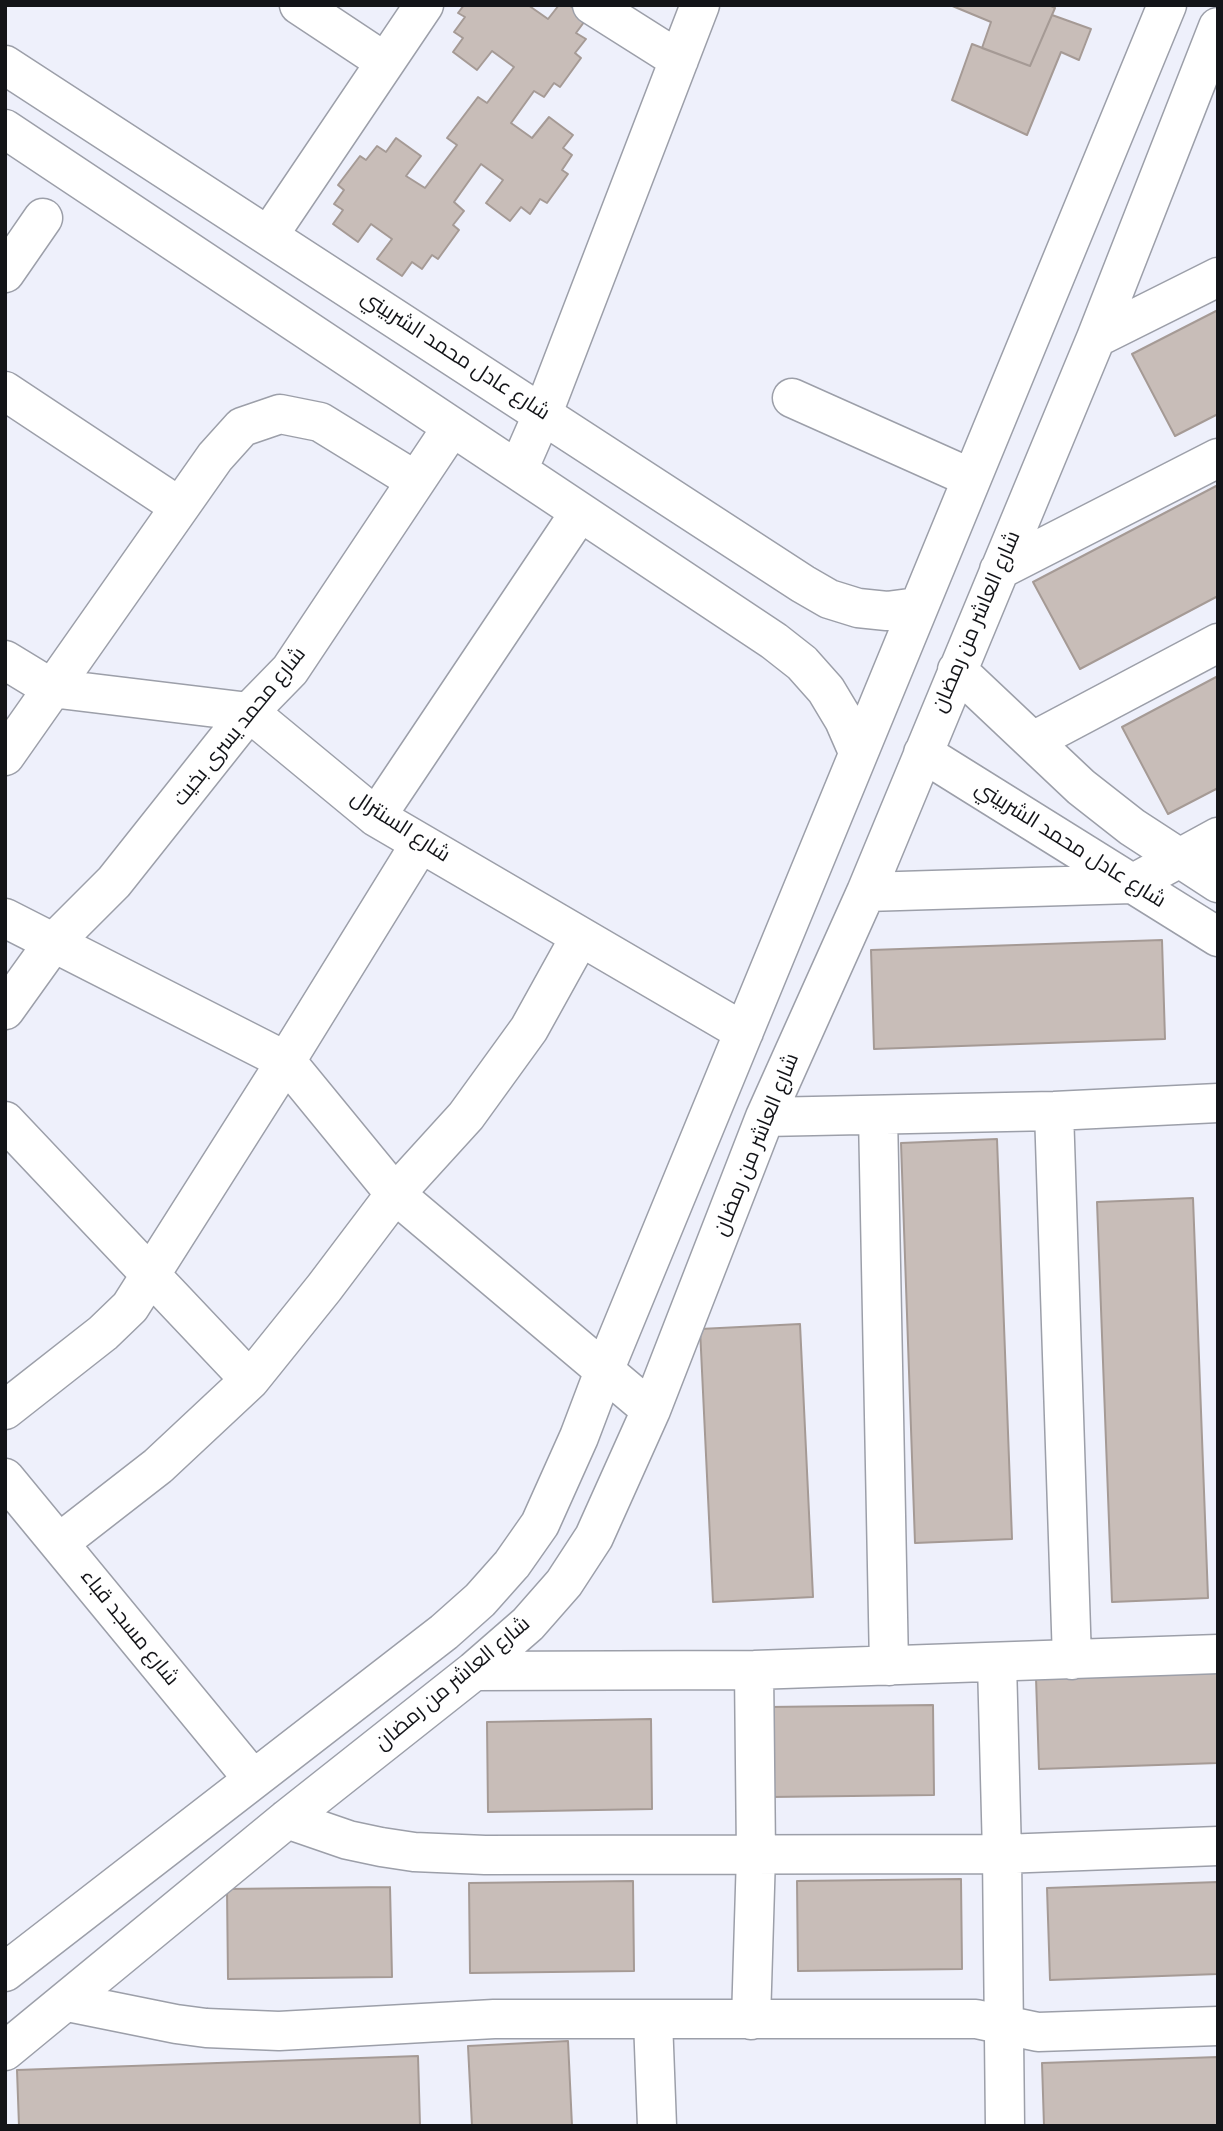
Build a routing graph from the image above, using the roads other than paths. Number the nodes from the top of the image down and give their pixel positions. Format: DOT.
graph roads {
  1 [pos="299,5"];
  2 [pos="424,5"];
  3 [pos="592,5"];
  4 [pos="700,5"];
  5 [pos="1167,5"];
  6 [pos="1218,27"];
  7 [pos="679,60"];
  8 [pos="385,62"];
  9 [pos="5,65"];
  10 [pos="5,130"];
  11 [pos="43,218"];
  12 [pos="269,235"];
  13 [pos="5,273"];
  14 [pos="1218,277"];
  15 [pos="1096,338"];
  16 [pos="5,391"];
  17 [pos="792,398"];
  18 [pos="543,413"];
  19 [pos="452,426"];
  20 [pos="1218,458"];
  21 [pos="517,470"];
  22 [pos="971,478"];
  23 [pos="416,481"];
  24 [pos="180,507"];
  25 [pos="580,512"];
  26 [pos="999,570"];
  27 [pos="917,607"];
  28 [pos="1218,643"];
  29 [pos="5,660"];
  30 [pos="957,670"];
  31 [pos="51,688"];
  32 [pos="249,712"];
  33 [pos="1033,741"];
  34 [pos="858,752"];
  35 [pos="923,753"];
  36 [pos="5,756"];
  37 [pos="376,817"];
  38 [pos="1218,837"];
  39 [pos="420,844"];
  40 [pos="1179,858"];
  41 [pos="1218,883"];
  42 [pos="1132,884"];
  43 [pos="866,892"];
  44 [pos="5,918"];
  45 [pos="580,937"];
  46 [pos="1218,937"];
  47 [pos="53,943"];
  48 [pos="5,1010"];
  49 [pos="744,1031"];
  50 [pos="286,1061"];
  51 [pos="1218,1103"];
  52 [pos="1054,1111"];
  53 [pos="878,1115"];
  54 [pos="765,1117"];
  55 [pos="5,1121"];
  56 [pos="395,1194"];
  57 [pos="150,1275"];
  58 [pos="604,1371"];
  59 [pos="250,1380"];
  60 [pos="5,1410"];
  61 [pos="651,1410"];
  62 [pos="579,1437"];
  63 [pos="630,1459"];
  64 [pos="5,1478"];
  65 [pos="59,1543"];
  66 [pos="1218,1654"];
  67 [pos="1072,1660"];
  68 [pos="997,1663"];
  69 [pos="889,1666"];
  70 [pos="754,1670"];
  71 [pos="474,1671"];
  72 [pos="253,1779"];
  73 [pos="287,1819"];
  74 [pos="1218,1846"];
  75 [pos="756,1854"];
  76 [pos="1002,1854"];
  77 [pos="5,1972"];
  78 [pos="67,2002"];
  79 [pos="653,2020"];
  80 [pos="751,2020"];
  81 [pos="1004,2025"];
  82 [pos="1218,2026"];
  83 [pos="5,2051"];
  84 [pos="657,2126"];
  85 [pos="1005,2126"];
  1 -- 8 [label="street"];
  2 -- 8 [label="street"];
  3 -- 7 [label="street"];
  4 -- 7 [label="street"];
  5 -- 22 [label="street"];
  6 -- 15 [label="street, شارع العاشر من رمضان"];
  7 -- 18 [label="street"];
  8 -- 12 [label="street"];
  9 -- 12 [label="street, شارع عادل محمد الشربيني"];
  10 -- 19 [label="street"];
  11 -- 13 [label="street"];
  12 -- 18 [label="street, شارع عادل محمد الشربيني"];
  14 -- 15 [label="street"];
  15 -- 26 [label="street, شارع العاشر من رمضان"];
  16 -- 24 [label="street"];
  17 -- 22 [label="street"];
  18 -- 21 [label="street"];
  18 -- 27 [label="street, شارع عادل محمد الشربيني"];
  19 -- 21 [label="street"];
  19 -- 23 [label="street, شارع محمد يسرى بخيت"];
  20 -- 26 [label="street"];
  21 -- 25 [label="street"];
  22 -- 27 [label="street"];
  23 -- 24 [label="street"];
  23 -- 32 [label="street, شارع محمد يسرى بخيت"];
  24 -- 31 [label="street"];
  25 -- 34 [label="street"];
  25 -- 37 [label="street"];
  26 -- 30 [label="street, شارع العاشر من رمضان"];
  27 -- 34 [label="street"];
  28 -- 33 [label="street"];
  29 -- 31 [label="street"];
  30 -- 33 [label="street"];
  30 -- 35 [label="street, شارع العاشر من رمضان"];
  31 -- 32 [label="street"];
  31 -- 36 [label="street"];
  32 -- 37 [label="street, شارع السنترال"];
  32 -- 47 [label="street, شارع محمد يسرى بخيت"];
  33 -- 40 [label="street"];
  34 -- 49 [label="street"];
  35 -- 42 [label="street, شارع عادل محمد الشربيني"];
  35 -- 43 [label="street, شارع العاشر من رمضان"];
  37 -- 39 [label="street, شارع السنترال"];
  38 -- 40 [label="street"];
  39 -- 45 [label="street, شارع السنترال"];
  39 -- 50 [label="street"];
  40 -- 41 [label="street"];
  40 -- 42 [label="street"];
  42 -- 43 [label="street"];
  42 -- 46 [label="street, شارع عادل محمد الشربيني"];
  43 -- 54 [label="street, شارع العاشر من رمضان"];
  44 -- 47 [label="street"];
  45 -- 49 [label="street, شارع السنترال"];
  45 -- 56 [label="street"];
  47 -- 48 [label="street, شارع محمد يسرى بخيت"];
  47 -- 50 [label="street"];
  49 -- 58 [label="street"];
  50 -- 56 [label="street"];
  50 -- 57 [label="street"];
  51 -- 52 [label="street"];
  52 -- 53 [label="street"];
  52 -- 67 [label="street"];
  53 -- 54 [label="street"];
  53 -- 69 [label="street"];
  54 -- 61 [label="street, شارع العاشر من رمضان"];
  55 -- 57 [label="street"];
  56 -- 58 [label="street"];
  56 -- 59 [label="street"];
  57 -- 59 [label="street"];
  57 -- 60 [label="street"];
  58 -- 61 [label="street"];
  58 -- 62 [label="street"];
  59 -- 65 [label="street"];
  61 -- 63 [label="street, شارع العاشر من رمضان"];
  62 -- 63 [label="street"];
  62 -- 72 [label="street"];
  63 -- 71 [label="street, شارع العاشر من رمضان"];
  64 -- 65 [label="street, شارع مسجد قباء"];
  65 -- 72 [label="street, شارع مسجد قباء"];
  66 -- 67 [label="street"];
  67 -- 68 [label="street"];
  68 -- 69 [label="street"];
  68 -- 76 [label="street"];
  69 -- 70 [label="street"];
  70 -- 71 [label="street"];
  70 -- 75 [label="street"];
  71 -- 73 [label="street, شارع العاشر من رمضان"];
  72 -- 77 [label="street"];
  73 -- 75 [label="street"];
  73 -- 78 [label="street, شارع العاشر من رمضان"];
  74 -- 76 [label="street"];
  75 -- 76 [label="street"];
  75 -- 80 [label="street"];
  76 -- 81 [label="street"];
  78 -- 79 [label="street"];
  78 -- 83 [label="street, شارع العاشر من رمضان"];
  79 -- 80 [label="street"];
  79 -- 84 [label="street"];
  80 -- 81 [label="street"];
  81 -- 82 [label="street"];
  81 -- 85 [label="street"];
}
